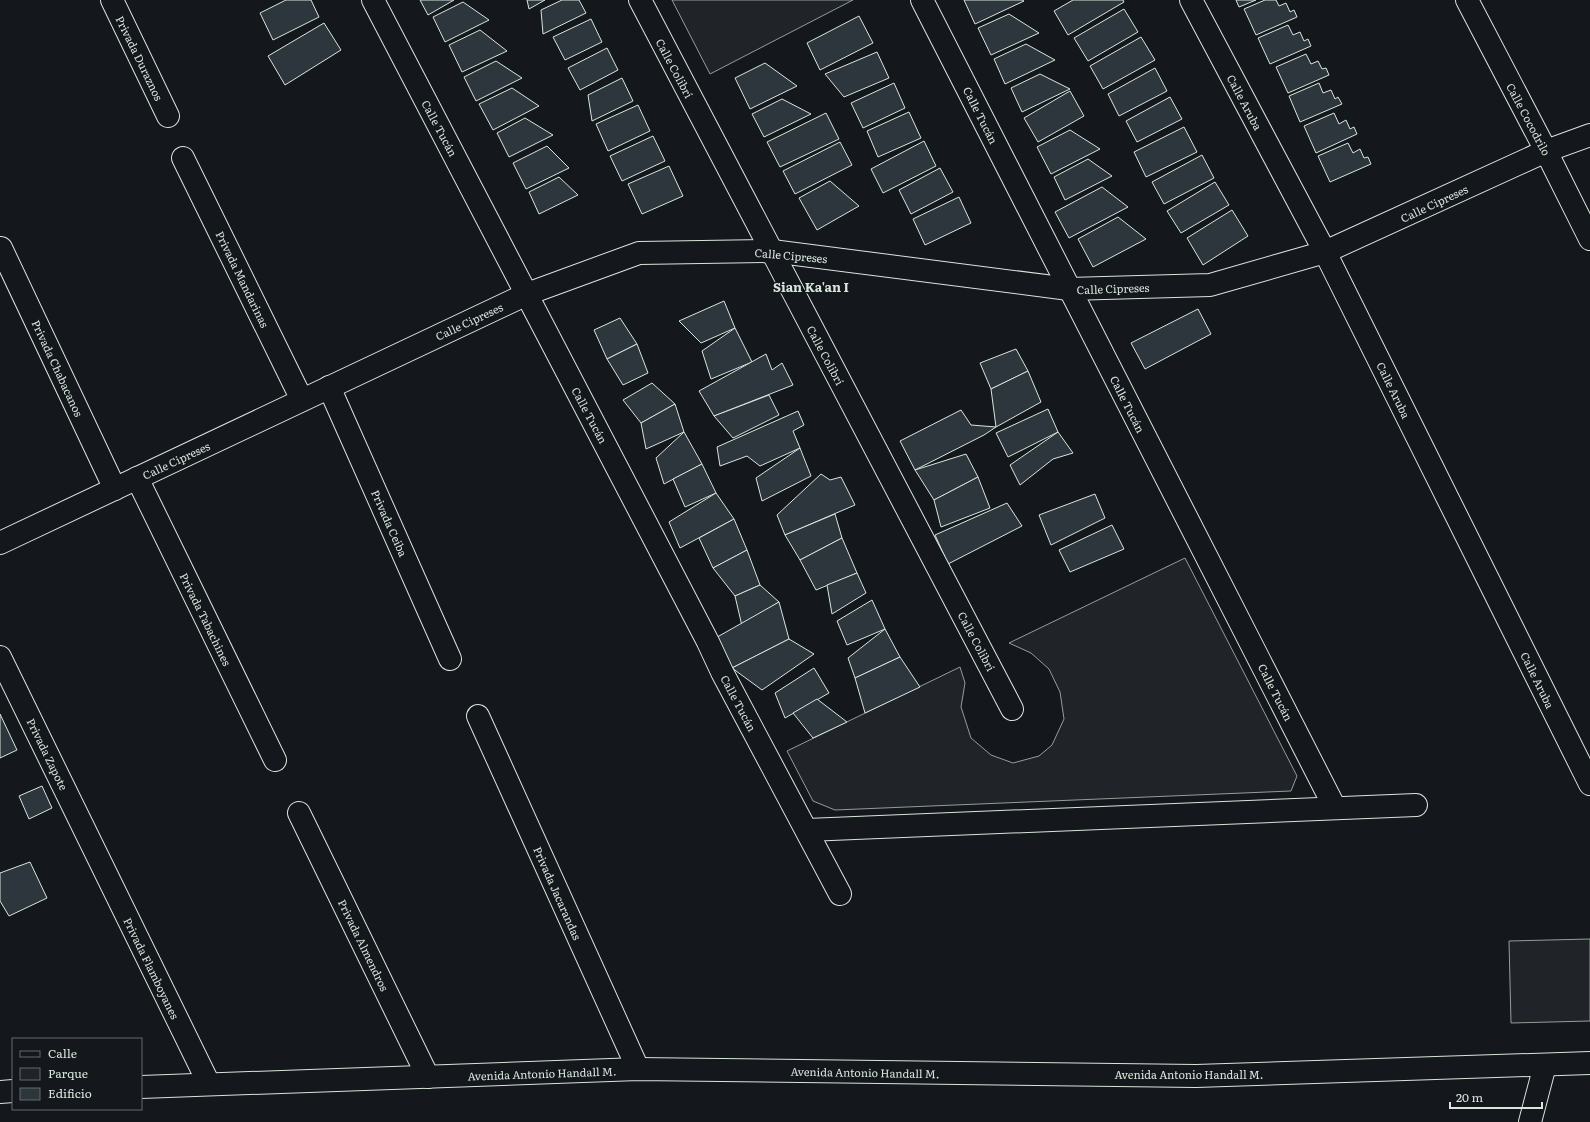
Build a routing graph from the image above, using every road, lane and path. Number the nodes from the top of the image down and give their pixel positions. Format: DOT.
graph roads {
  1 [pos="112,0"];
  2 [pos="373,0"];
  3 [pos="640,0"];
  4 [pos="922,0"];
  5 [pos="1191,0"];
  6 [pos="1467,0"];
  7 [pos="168,116"];
  8 [pos="1590,135"];
  9 [pos="1546,151"];
  10 [pos="183,158"];
  11 [pos="1590,240"];
  12 [pos="0,248"];
  13 [pos="772,252"];
  14 [pos="1325,252"];
  15 [pos="1069,289"];
  16 [pos="527,294"];
  17 [pos="329,387"];
  18 [pos="302,400"];
  19 [pos="137,478"];
  20 [pos="115,489"];
  21 [pos="0,543"];
  22 [pos="0,657"];
  23 [pos="450,659"];
  24 [pos="1012,709"];
  25 [pos="478,716"];
  26 [pos="275,760"];
  27 [pos="1590,784"];
  28 [pos="1416,805"];
  29 [pos="1335,808"];
  30 [pos="299,813"];
  31 [pos="807,830"];
  32 [pos="95,852"];
  33 [pos="840,894"];
  34 [pos="1590,1063"];
  35 [pos="1545,1065"];
  36 [pos="638,1069"];
  37 [pos="428,1077"];
  38 [pos="209,1084"];
  39 [pos="142,1087"];
  40 [pos="12,1091"];
  41 [pos="0,1092"];
  42 [pos="1530,1122"];
  1 -- 7 [label="street, Privada Duraznos"];
  2 -- 16 [label="street, Calle Tucán"];
  3 -- 13 [label="street, Calle Colibrí"];
  4 -- 15 [label="street, Calle Tucán"];
  5 -- 14 [label="street, Calle Aruba"];
  6 -- 9 [label="street, Calle Cocodrilo"];
  8 -- 9 [label="street, Calle Cipreses"];
  9 -- 11 [label="street, Calle Cocodrilo"];
  9 -- 14 [label="street, Calle Cipreses"];
  10 -- 18 [label="street, Privada Mandarinas"];
  12 -- 20 [label="street, Privada Chabacanos"];
  13 -- 15 [label="street, Calle Cipreses"];
  13 -- 16 [label="street, Calle Cipreses"];
  13 -- 24 [label="street, Calle Colibrí"];
  14 -- 15 [label="street, Calle Cipreses"];
  14 -- 27 [label="street, Calle Aruba"];
  15 -- 29 [label="street, Calle Tucán"];
  16 -- 17 [label="street, Calle Cipreses"];
  16 -- 31 [label="street, Calle Tucán"];
  17 -- 18 [label="street, Calle Cipreses"];
  17 -- 23 [label="street, Privada Ceiba"];
  18 -- 19 [label="street, Calle Cipreses"];
  19 -- 20 [label="street, Calle Cipreses"];
  19 -- 26 [label="street, Privada Tabachines"];
  20 -- 21 [label="street, Calle Cipreses"];
  22 -- 32 [label="street, Privada Zapote"];
  25 -- 36 [label="street, Privada Jacarandas"];
  28 -- 29 [label="street"];
  29 -- 31 [label="street"];
  30 -- 37 [label="street, Privada Almendros"];
  31 -- 33 [label="street, Calle Tucán"];
  32 -- 38 [label="street, Privada Flamboyanes"];
  34 -- 35 [label="street, Avenida Antonio Handall M."];
  35 -- 36 [label="street, Avenida Antonio Handall M."];
  35 -- 42 [label="street"];
  36 -- 37 [label="street, Avenida Antonio Handall M."];
  37 -- 38 [label="street, Avenida Antonio Handall M."];
  38 -- 39 [label="street, Avenida Antonio Handall M."];
  40 -- 41 [label="street"];
}
